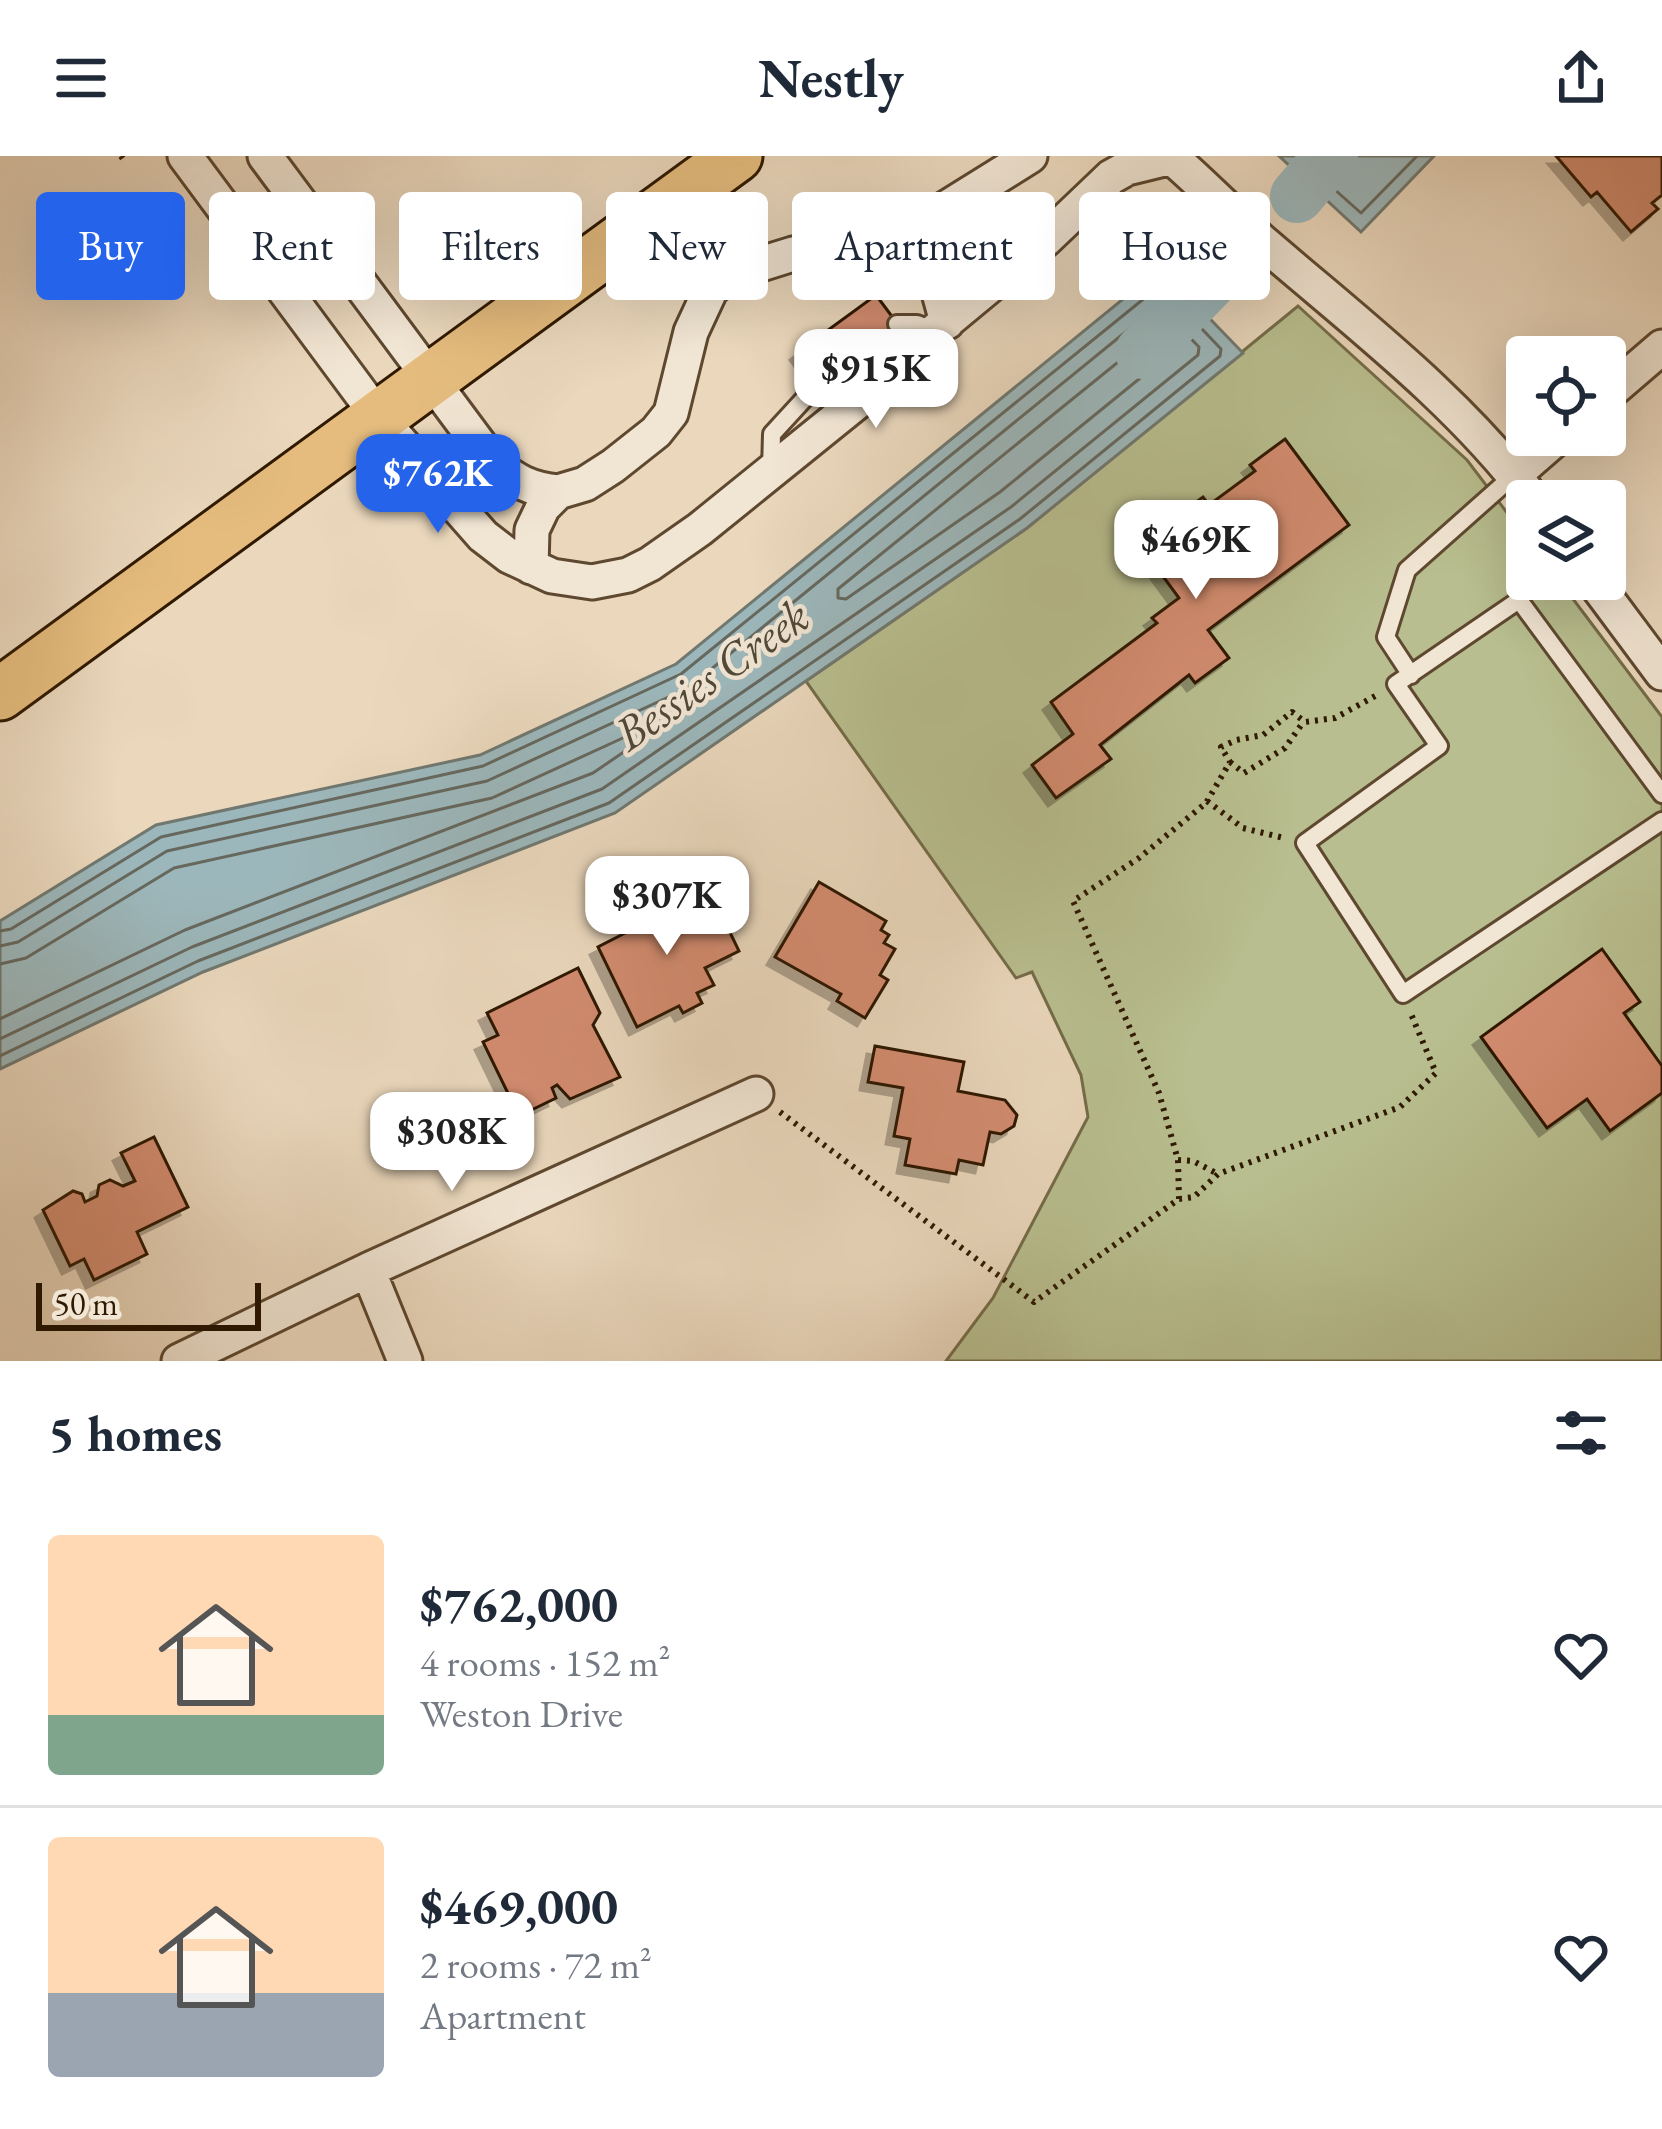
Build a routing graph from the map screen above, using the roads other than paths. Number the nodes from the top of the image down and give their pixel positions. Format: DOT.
graph roads {
  1 [pos="185,156"];
  2 [pos="266,156"];
  3 [pos="736,156"];
  4 [pos="1030,156"];
  5 [pos="1171,156"];
  6 [pos="972,192"];
  7 [pos="792,254"];
  8 [pos="938,300"];
  9 [pos="897,324"];
  10 [pos="941,327"];
  11 [pos="873,344"];
  12 [pos="1662,347"];
  13 [pos="1626,378"];
  14 [pos="433,380"];
  15 [pos="380,418"];
  16 [pos="772,471"];
  17 [pos="1516,480"];
  18 [pos="558,492"];
  19 [pos="1506,501"];
  20 [pos="531,567"];
  21 [pos="1608,600"];
  22 [pos="1662,673"];
  23 [pos="1403,680"];
  24 [pos="0,694"];
  25 [pos="1662,794"];
  26 [pos="1662,821"];
  27 [pos="756,1094"];
  28 [pos="368,1270"];
  29 [pos="179,1361"];
  30 [pos="405,1361"];
  1 -- 15 [label="street"];
  2 -- 14 [label="street"];
  3 -- 14 [label="main road"];
  4 -- 6 [label="street"];
  5 -- 10 [label="street"];
  5 -- 17 [label="street"];
  7 -- 18 [label="street"];
  8 -- 10 [label="street"];
  9 -- 10 [label="lane"];
  10 -- 16 [label="street"];
  11 -- 16 [label="lane"];
  12 -- 13 [label="street"];
  14 -- 15 [label="main road"];
  14 -- 18 [label="street"];
  15 -- 20 [label="street"];
  15 -- 24 [label="main road"];
  16 -- 20 [label="street"];
  18 -- 20 [label="street"];
  19 -- 23 [label="lane"];
  21 -- 22 [label="street"];
  23 -- 25 [label="lane"];
  23 -- 26 [label="lane"];
  27 -- 28 [label="street"];
  28 -- 29 [label="street"];
  28 -- 30 [label="street"];
}
